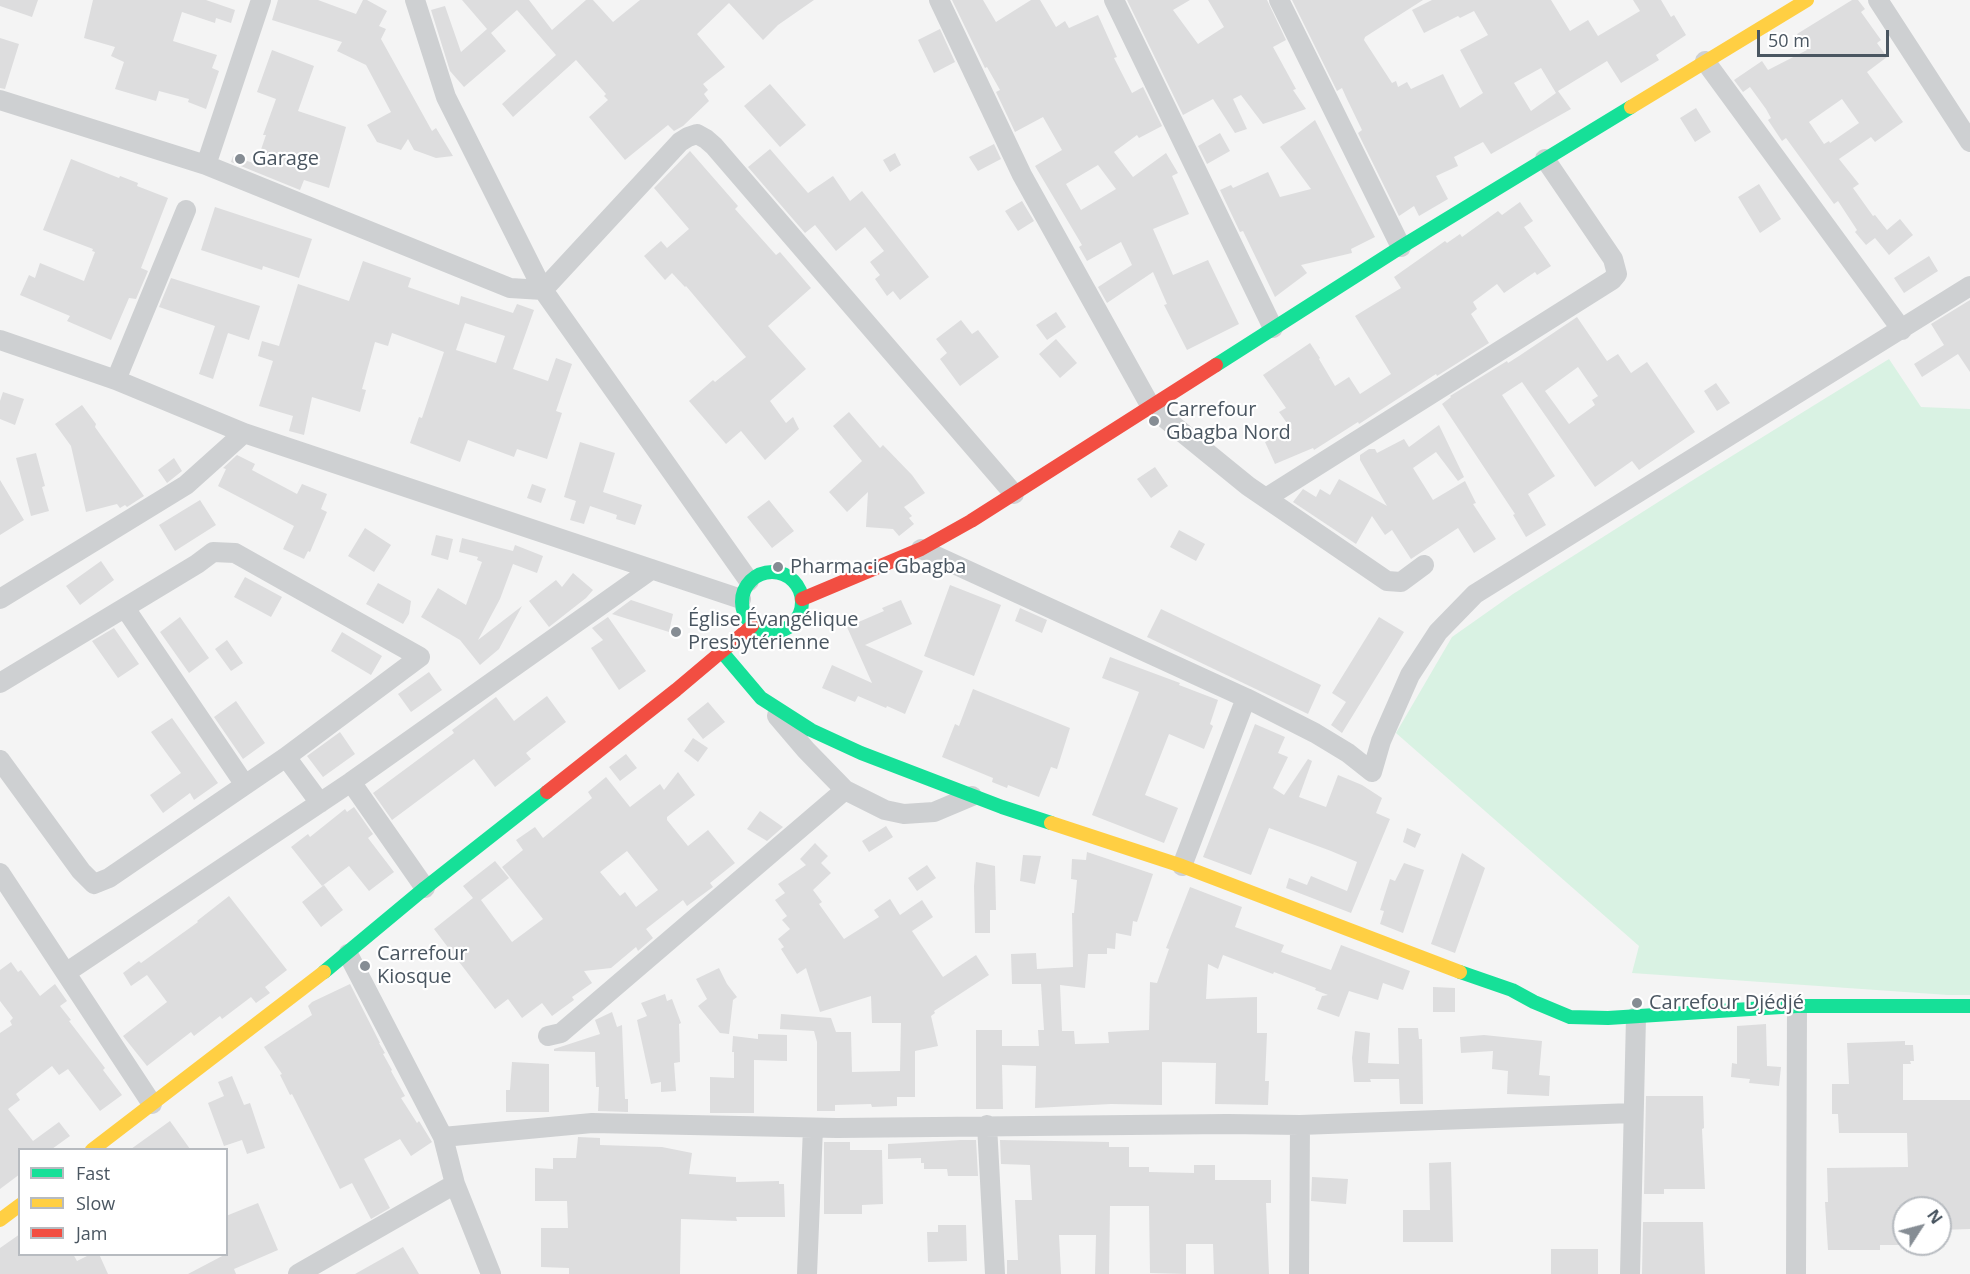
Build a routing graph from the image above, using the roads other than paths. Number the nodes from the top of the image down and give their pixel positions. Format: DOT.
graph roads {
  1 [pos="261,0"];
  2 [pos="415,0"];
  3 [pos="939,0"];
  4 [pos="1114,0"];
  5 [pos="1279,0"];
  6 [pos="1807,0"];
  7 [pos="1878,0"];
  8 [pos="1705,61"];
  9 [pos="0,100"];
  10 [pos="1970,142"];
  11 [pos="1545,159"];
  12 [pos="206,165"];
  13 [pos="186,210"];
  14 [pos="1401,247"];
  15 [pos="1970,286"];
  16 [pos="543,290"];
  17 [pos="1273,328"];
  18 [pos="1902,330"];
  19 [pos="0,340"];
  20 [pos="116,380"];
  21 [pos="1151,407"];
  22 [pos="244,433"];
  23 [pos="1014,494"];
  24 [pos="1266,498"];
  25 [pos="921,549"];
  26 [pos="1424,565"];
  27 [pos="652,569"];
  28 [pos="745,590"];
  29 [pos="0,599"];
  30 [pos="802,599"];
  31 [pos="125,608"];
  32 [pos="752,626"];
  33 [pos="723,651"];
  34 [pos="0,683"];
  35 [pos="762,698"];
  36 [pos="1246,698"];
  37 [pos="286,757"];
  38 [pos="0,760"];
  39 [pos="351,782"];
  40 [pos="245,785"];
  41 [pos="845,790"];
  42 [pos="972,796"];
  43 [pos="320,803"];
  44 [pos="1182,866"];
  45 [pos="0,873"];
  46 [pos="425,888"];
  47 [pos="348,954"];
  48 [pos="67,972"];
  49 [pos="1797,1006"];
  50 [pos="1970,1006"];
  51 [pos="1636,1017"];
  52 [pos="548,1036"];
  53 [pos="152,1104"];
  54 [pos="1633,1113"];
  55 [pos="987,1125"];
  56 [pos="1300,1125"];
  57 [pos="813,1128"];
  58 [pos="443,1137"];
  59 [pos="93,1148"];
  60 [pos="455,1184"];
  61 [pos="18,1206"];
  62 [pos="0,1220"];
  63 [pos="298,1274"];
  64 [pos="491,1274"];
  65 [pos="807,1274"];
  66 [pos="995,1274"];
  67 [pos="1299,1274"];
  68 [pos="1630,1274"];
  69 [pos="1796,1274"];
  1 -- 12 [label="street"];
  2 -- 16 [label="street"];
  3 -- 21 [label="street"];
  4 -- 17 [label="street"];
  5 -- 14 [label="street"];
  6 -- 8 [label="street"];
  7 -- 10 [label="street"];
  8 -- 11 [label="street"];
  8 -- 18 [label="street"];
  9 -- 12 [label="street"];
  11 -- 14 [label="street"];
  11 -- 24 [label="street"];
  12 -- 16 [label="street"];
  13 -- 20 [label="street"];
  14 -- 17 [label="street"];
  15 -- 18 [label="street"];
  16 -- 23 [label="street"];
  16 -- 28 [label="street"];
  17 -- 21 [label="street"];
  18 -- 36 [label="street"];
  19 -- 20 [label="street"];
  20 -- 22 [label="street"];
  21 -- 23 [label="street"];
  21 -- 24 [label="street"];
  22 -- 27 [label="street"];
  22 -- 29 [label="street"];
  23 -- 25 [label="street"];
  24 -- 26 [label="street"];
  25 -- 30 [label="street"];
  25 -- 36 [label="street"];
  27 -- 28 [label="street"];
  27 -- 39 [label="street"];
  28 -- 30 [label="street"];
  28 -- 32 [label="street"];
  30 -- 32 [label="street"];
  31 -- 34 [label="street"];
  31 -- 37 [label="street"];
  31 -- 40 [label="street"];
  32 -- 33 [label="street"];
  33 -- 35 [label="street"];
  33 -- 46 [label="street"];
  35 -- 41 [label="street"];
  35 -- 42 [label="street"];
  36 -- 44 [label="street"];
  37 -- 40 [label="street"];
  37 -- 43 [label="street"];
  38 -- 40 [label="street"];
  39 -- 43 [label="street"];
  39 -- 46 [label="street"];
  41 -- 42 [label="street"];
  41 -- 52 [label="street"];
  42 -- 44 [label="street"];
  43 -- 48 [label="street"];
  44 -- 51 [label="street"];
  45 -- 48 [label="street"];
  46 -- 47 [label="street"];
  47 -- 53 [label="street"];
  47 -- 58 [label="street"];
  48 -- 53 [label="street"];
  49 -- 50 [label="street"];
  49 -- 51 [label="street"];
  49 -- 69 [label="street"];
  51 -- 54 [label="street"];
  53 -- 59 [label="street"];
  54 -- 56 [label="street"];
  54 -- 68 [label="street"];
  55 -- 56 [label="street"];
  55 -- 57 [label="street"];
  55 -- 66 [label="street"];
  56 -- 67 [label="street"];
  57 -- 58 [label="street"];
  57 -- 65 [label="street"];
  58 -- 60 [label="street"];
  60 -- 63 [label="street"];
  60 -- 64 [label="street"];
  61 -- 62 [label="street"];
}
